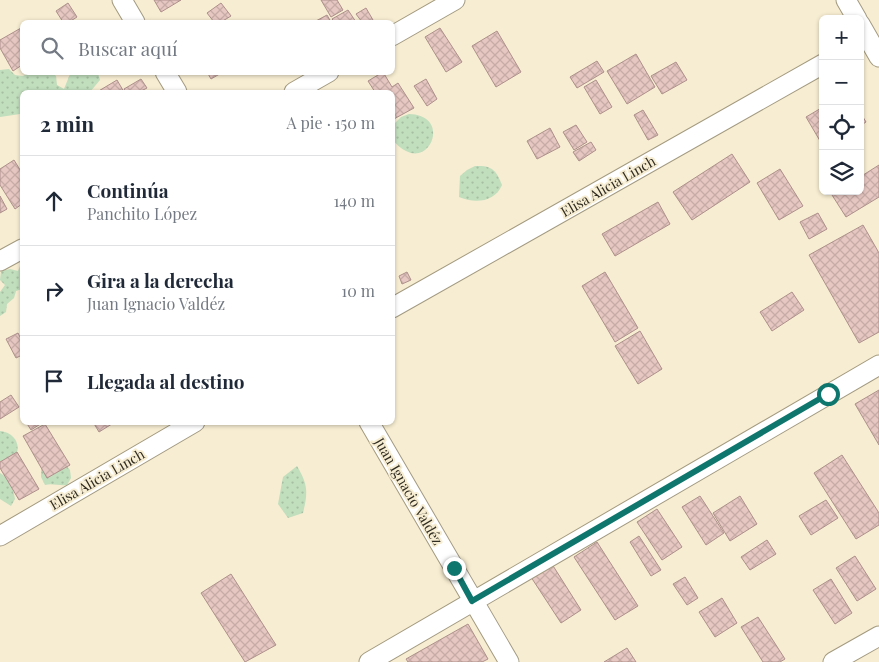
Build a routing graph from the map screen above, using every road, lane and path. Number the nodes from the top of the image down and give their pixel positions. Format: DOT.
graph roads {
  1 [pos="122,0"];
  2 [pos="454,0"];
  3 [pos="846,0"];
  4 [pos="855,15"];
  5 [pos="134,20"];
  6 [pos="395,34"];
  7 [pos="867,34"];
  8 [pos="879,57"];
  9 [pos="819,66"];
  10 [pos="167,75"];
  11 [pos="324,75"];
  12 [pos="176,90"];
  13 [pos="298,90"];
  14 [pos="20,250"];
  15 [pos="0,262"];
  16 [pos="395,306"];
  17 [pos="879,365"];
  18 [pos="190,425"];
  19 [pos="371,425"];
  20 [pos="0,536"];
  21 [pos="472,601"];
  22 [pos="879,636"];
  23 [pos="369,662"];
  24 [pos="509,662"];
  25 [pos="833,662"];
  1 -- 5 [label="street"];
  2 -- 6 [label="street"];
  3 -- 4 [label="street"];
  7 -- 8 [label="street"];
  9 -- 16 [label="street, Elisa Alicia Linch"];
  10 -- 12 [label="street"];
  11 -- 13 [label="street"];
  14 -- 15 [label="street"];
  17 -- 21 [label="street"];
  18 -- 20 [label="street, Elisa Alicia Linch"];
  19 -- 21 [label="street, Juan Ignacio Valdéz"];
  21 -- 23 [label="street"];
  21 -- 24 [label="street, Juan Ignacio Valdéz"];
  22 -- 25 [label="street"];
}
